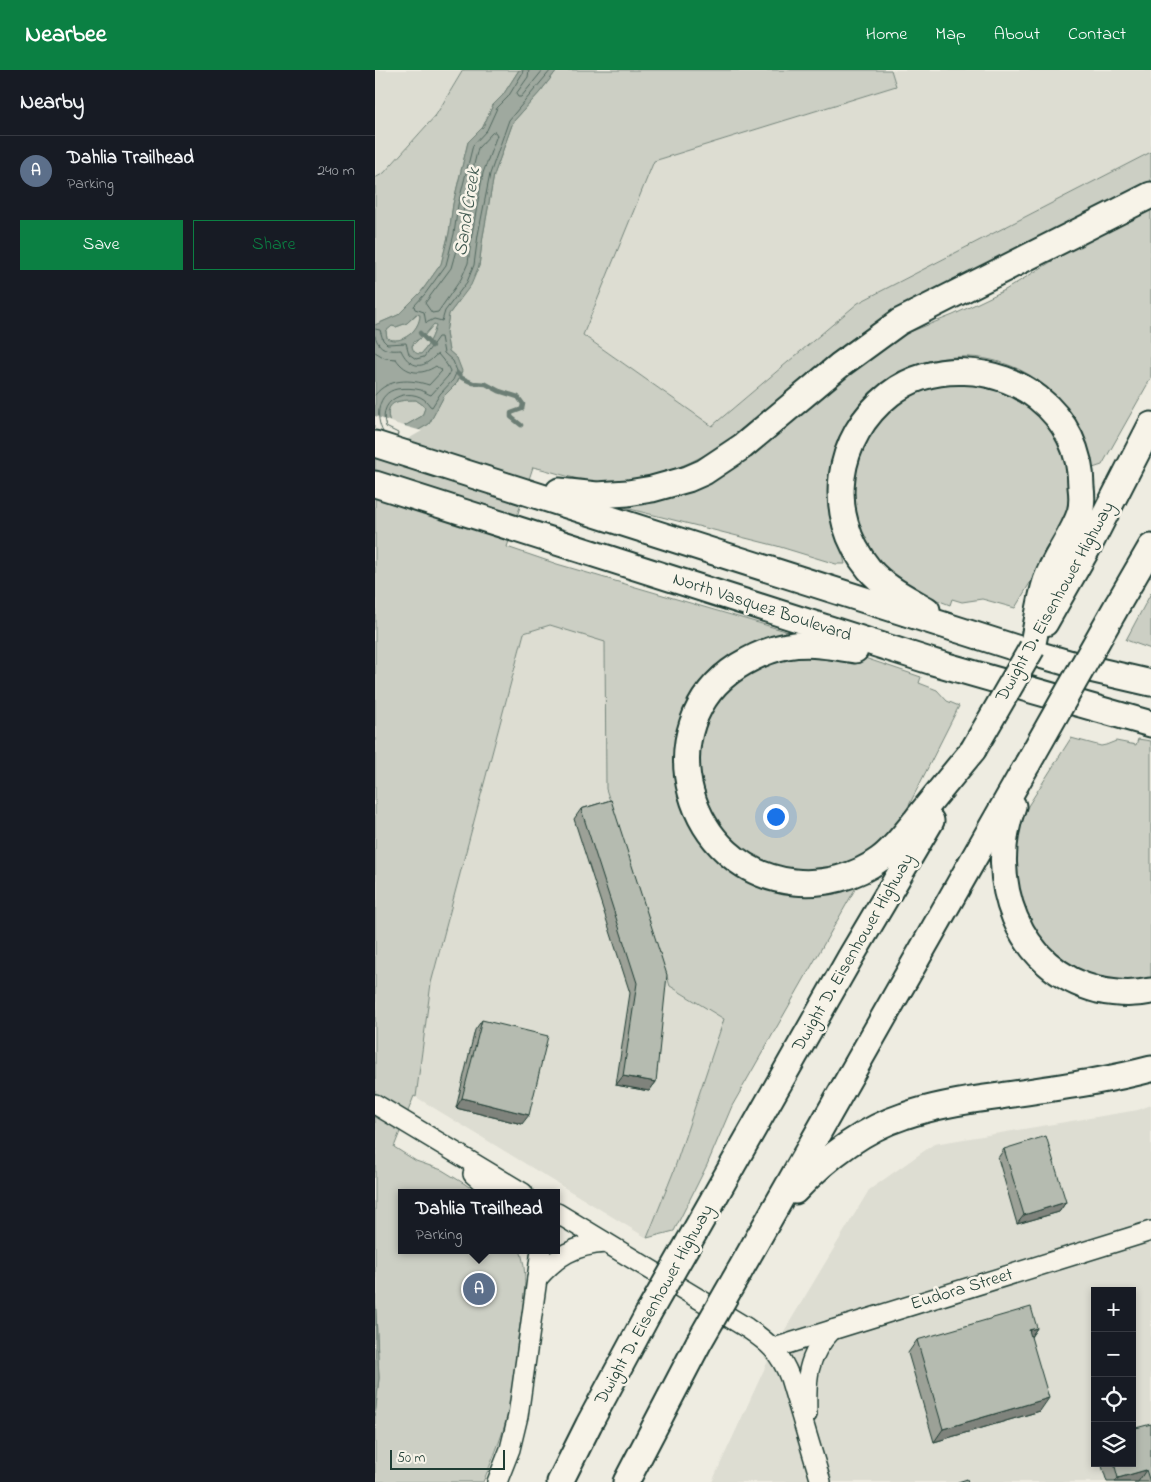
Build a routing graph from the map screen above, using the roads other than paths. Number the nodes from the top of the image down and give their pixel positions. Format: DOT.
graph roads {
  1 [pos="1151,195"];
  2 [pos="1151,425"];
  3 [pos="375,444"];
  4 [pos="375,484"];
  5 [pos="550,495"];
  6 [pos="1151,547"];
  7 [pos="1056,583"];
  8 [pos="969,633"];
  9 [pos="933,662"];
  10 [pos="1151,683"];
  11 [pos="1147,725"];
  12 [pos="973,750"];
  13 [pos="1028,763"];
  14 [pos="1151,991"];
  15 [pos="1151,1069"];
  16 [pos="375,1104"];
  17 [pos="415,1129"];
  18 [pos="490,1189"];
  19 [pos="516,1189"];
  20 [pos="560,1215"];
  21 [pos="765,1225"];
  22 [pos="1151,1232"];
  23 [pos="606,1243"];
  24 [pos="532,1254"];
  25 [pos="541,1254"];
  26 [pos="538,1276"];
  27 [pos="833,1330"];
  28 [pos="774,1348"];
  29 [pos="807,1439"];
  30 [pos="497,1482"];
  31 [pos="560,1482"];
  32 [pos="626,1482"];
  33 [pos="821,1482"];
  1 -- 5 [label="highway"];
  2 -- 7 [label="highway, Dwight D. Eisenhower Highway"];
  3 -- 5 [label="highway"];
  4 -- 9 [label="highway, North Vasquez Boulevard"];
  5 -- 8 [label="highway"];
  6 -- 13 [label="highway, bridge"];
  7 -- 8 [label="highway"];
  7 -- 12 [label="highway, Dwight D. Eisenhower Highway, bridge"];
  8 -- 10 [label="highway"];
  9 -- 11 [label="highway, North Vasquez Boulevard"];
  9 -- 12 [label="highway"];
  12 -- 31 [label="highway, Dwight D. Eisenhower Highway, bridge"];
  13 -- 14 [label="highway"];
  13 -- 21 [label="highway"];
  15 -- 21 [label="highway"];
  16 -- 17 [label="main road"];
  17 -- 18 [label="main road"];
  17 -- 19 [label="main road"];
  20 -- 23 [label="main road"];
  21 -- 32 [label="highway, bridge"];
  22 -- 27 [label="main road, Eudora Street"];
  23 -- 26 [label="main road"];
  23 -- 28 [label="main road"];
  24 -- 26 [label="main road"];
  25 -- 26 [label="main road"];
  26 -- 30 [label="main road"];
  27 -- 28 [label="main road, Eudora Street"];
  27 -- 29 [label="main road"];
  28 -- 29 [label="main road"];
  29 -- 33 [label="main road"];
}
